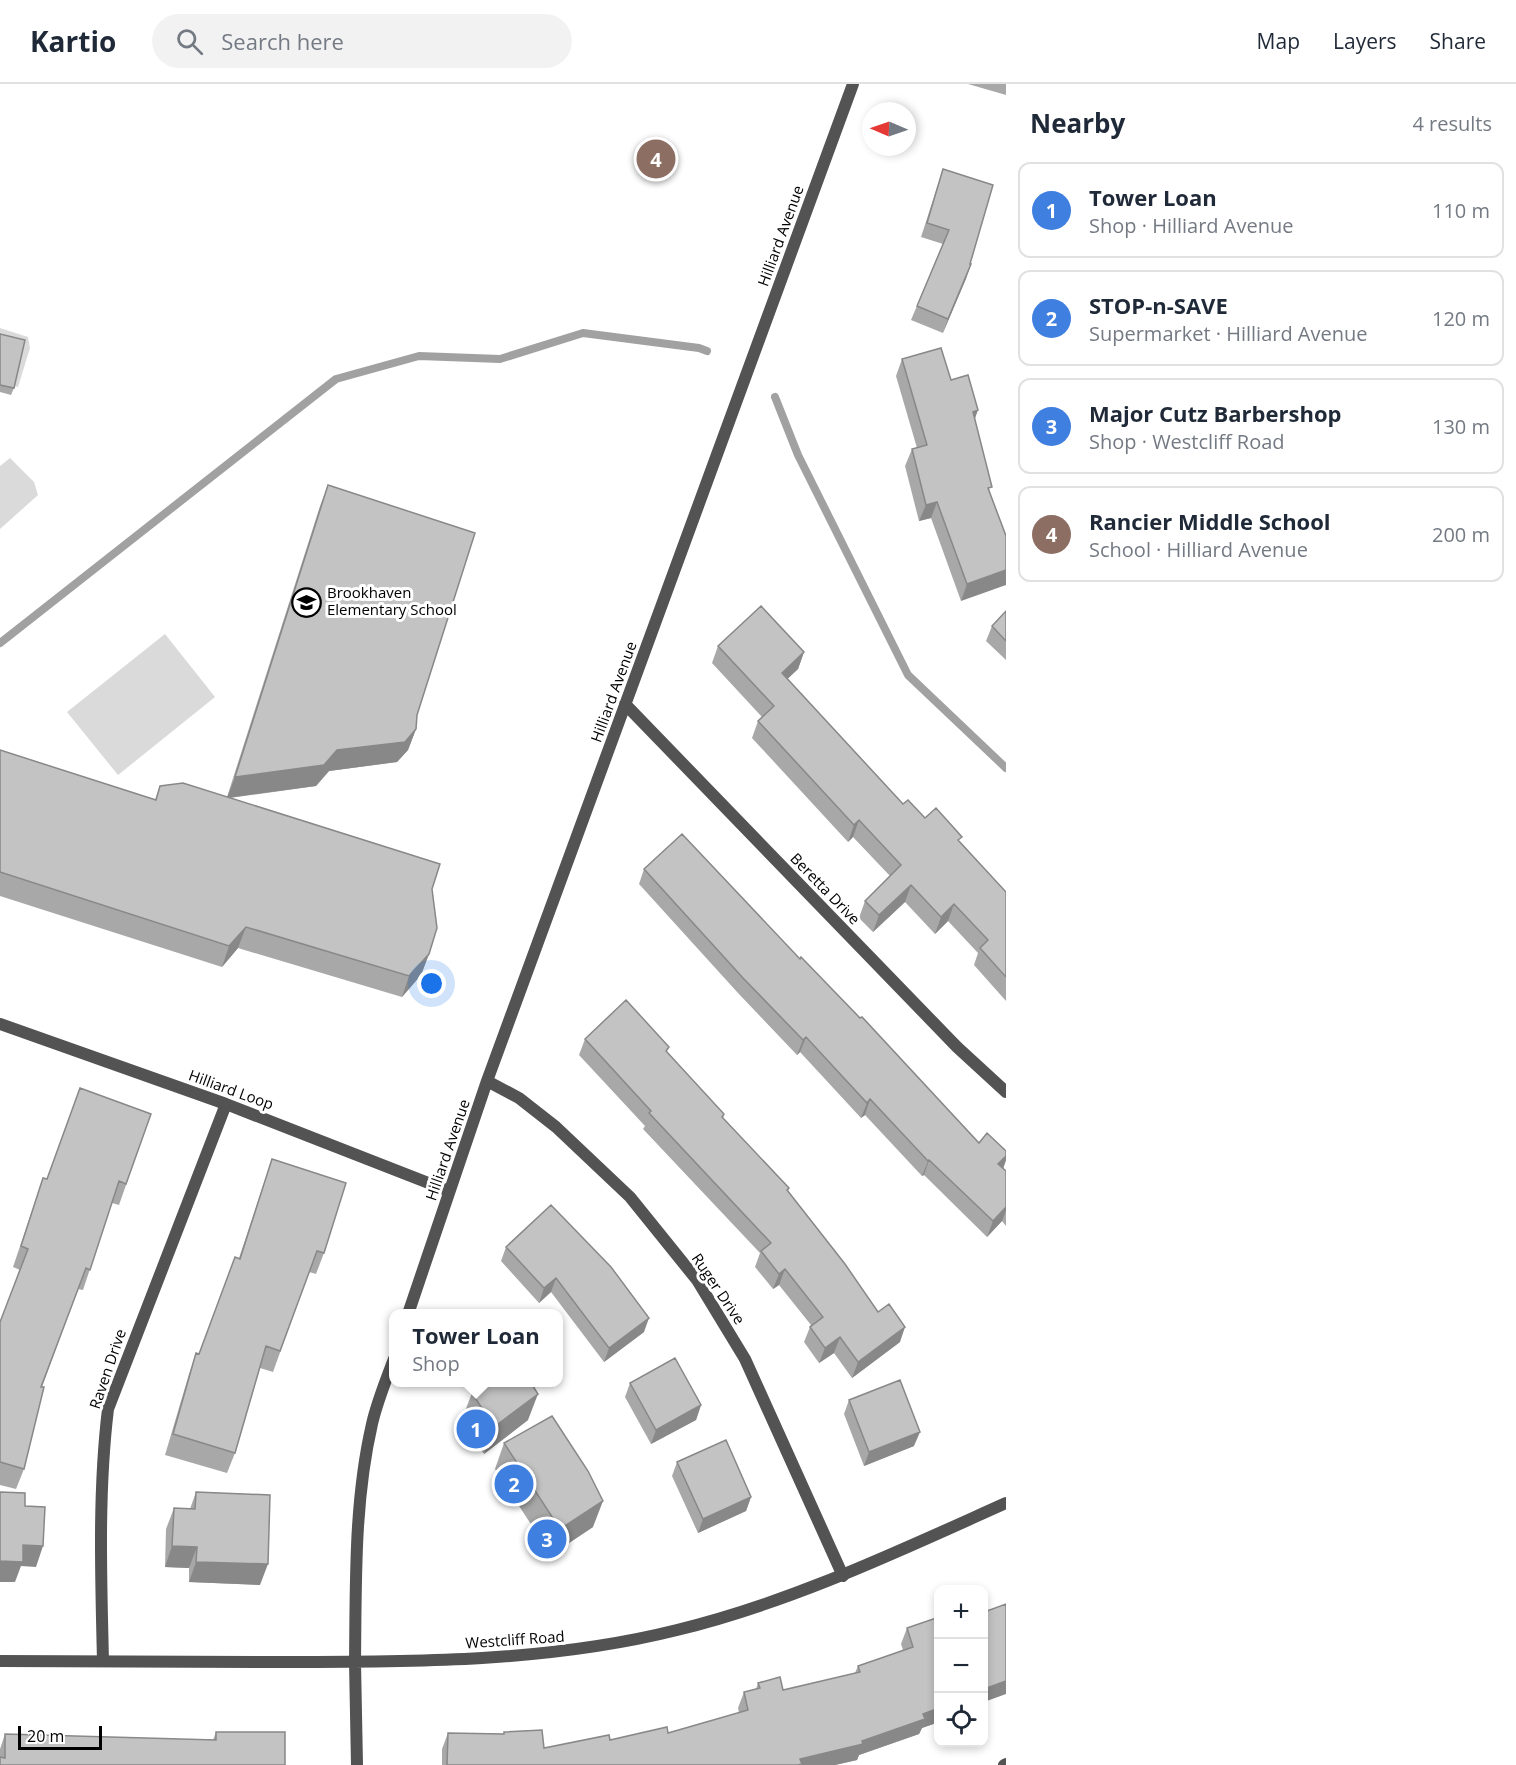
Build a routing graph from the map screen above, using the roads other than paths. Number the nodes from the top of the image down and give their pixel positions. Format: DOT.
graph roads {
  1 [pos="853,84"];
  2 [pos="625,704"];
  3 [pos="0,1024"];
  4 [pos="487,1081"];
  5 [pos="1006,1092"];
  6 [pos="226,1104"];
  7 [pos="449,1191"];
  8 [pos="410,1309"];
  9 [pos="389,1371"];
  10 [pos="1006,1503"];
  11 [pos="843,1576"];
  12 [pos="0,1661"];
  13 [pos="103,1661"];
  14 [pos="355,1662"];
  15 [pos="357,1765"];
  1 -- 2 [label="street, Hilliard Avenue"];
  2 -- 4 [label="street, Hilliard Avenue"];
  2 -- 5 [label="street, Beretta Drive"];
  3 -- 6 [label="street, Hilliard Loop"];
  4 -- 7 [label="street, Hilliard Avenue"];
  4 -- 11 [label="street, Ruger Drive"];
  6 -- 7 [label="street, Hilliard Loop"];
  6 -- 13 [label="street, Raven Drive"];
  7 -- 8 [label="street, Hilliard Avenue"];
  9 -- 14 [label="street"];
  10 -- 11 [label="street, Westcliff Road"];
  11 -- 14 [label="street, Westcliff Road"];
  12 -- 13 [label="street, Westcliff Road"];
  13 -- 14 [label="street, Westcliff Road"];
  14 -- 15 [label="street"];
}
